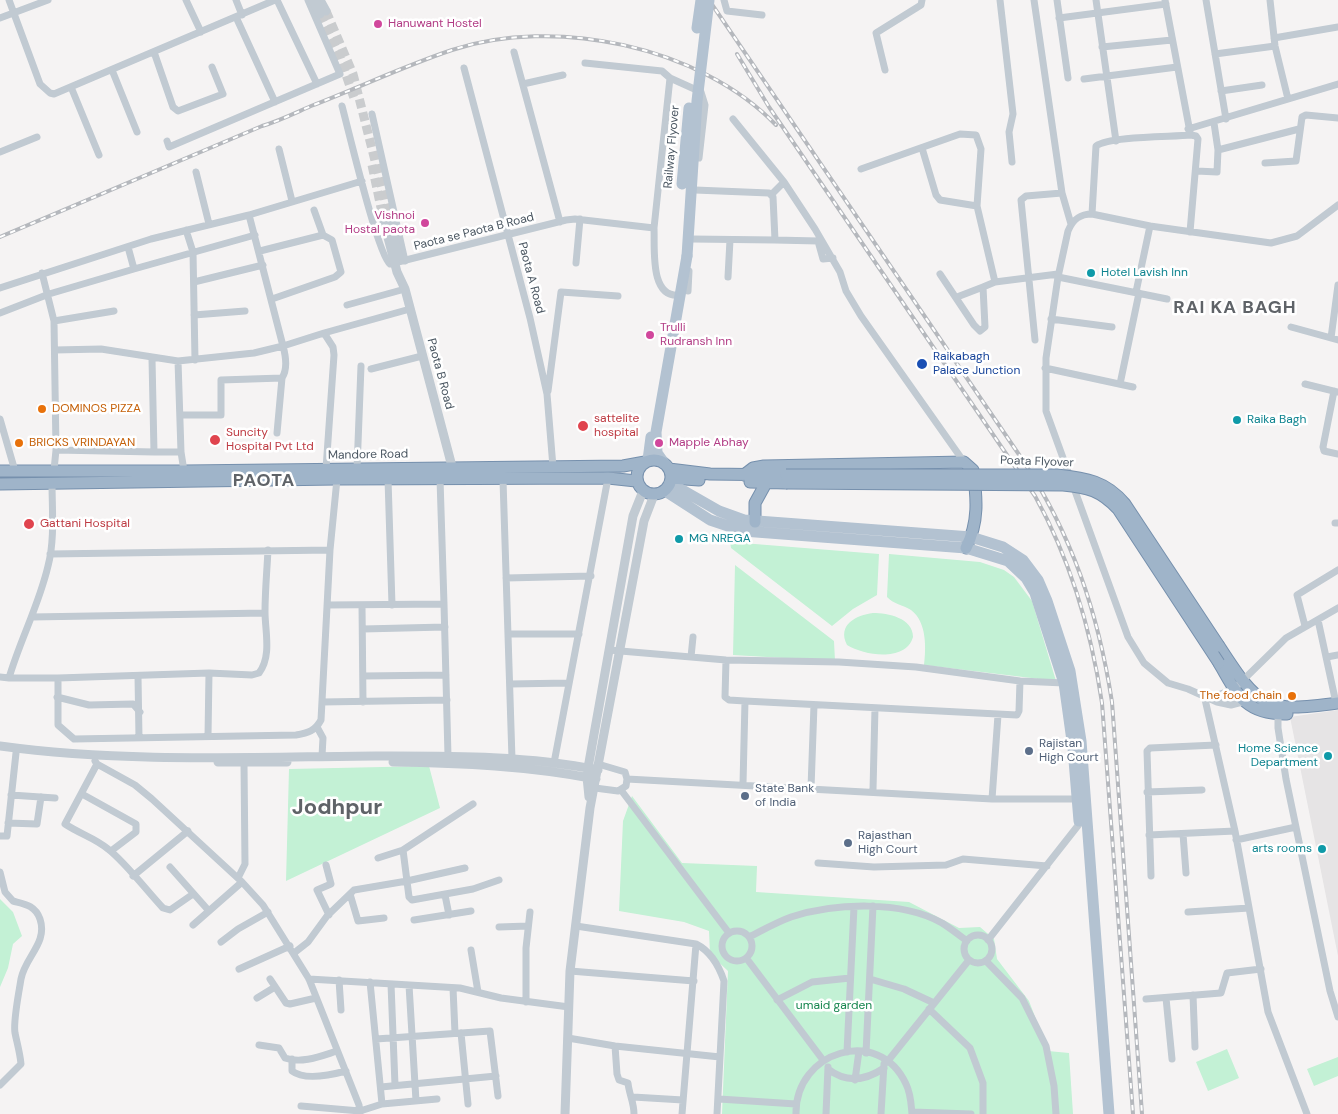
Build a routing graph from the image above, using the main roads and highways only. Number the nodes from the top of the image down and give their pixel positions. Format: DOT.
graph roads {
  1 [pos="701,0"];
  2 [pos="709,0"];
  3 [pos="683,256"];
  4 [pos="681,294"];
  5 [pos="647,461"];
  6 [pos="0,470"];
  7 [pos="454,473"];
  8 [pos="744,475"];
  9 [pos="668,477"];
  10 [pos="786,479"];
  11 [pos="636,481"];
  12 [pos="766,483"];
  13 [pos="0,484"];
  14 [pos="755,522"];
  15 [pos="875,536"];
  16 [pos="968,542"];
  17 [pos="1238,685"];
  18 [pos="1337,705"];
  19 [pos="1278,711"];
  20 [pos="1080,799"];
  21 [pos="1101,1114"];
  22 [pos="1109,1114"];
  1 -- 3 [label="main road, Railway Flyover, bridge"];
  2 -- 3 [label="main road, Railway Flyover, bridge"];
  3 -- 4 [label="main road, Railway Flyover"];
  4 -- 5 [label="main road"];
  4 -- 9 [label="main road"];
  5 -- 7 [label="highway, Mandore Road"];
  5 -- 9 [label="highway, Mandore Road"];
  5 -- 11 [label="highway"];
  6 -- 7 [label="highway, Mandore Road"];
  7 -- 11 [label="highway, Mandore Road"];
  7 -- 13 [label="highway, Mandore Road"];
  8 -- 9 [label="highway, Poata Flyover"];
  8 -- 10 [label="highway, Poata Flyover"];
  8 -- 16 [label="highway"];
  9 -- 11 [label="highway"];
  9 -- 12 [label="highway, Poata Flyover"];
  9 -- 14 [label="main road"];
  9 -- 15 [label="main road"];
  10 -- 12 [label="highway, Poata Flyover"];
  10 -- 17 [label="highway, Poata Flyover, bridge"];
  10 -- 17 [label="highway, Poata Flyover, bridge"];
  12 -- 14 [label="highway"];
  14 -- 15 [label="main road"];
  15 -- 16 [label="main road"];
  16 -- 20 [label="main road"];
  16 -- 20 [label="main road"];
  17 -- 19 [label="highway"];
  17 -- 19 [label="highway"];
  18 -- 19 [label="highway"];
  20 -- 21 [label="main road"];
  20 -- 22 [label="main road"];
}
